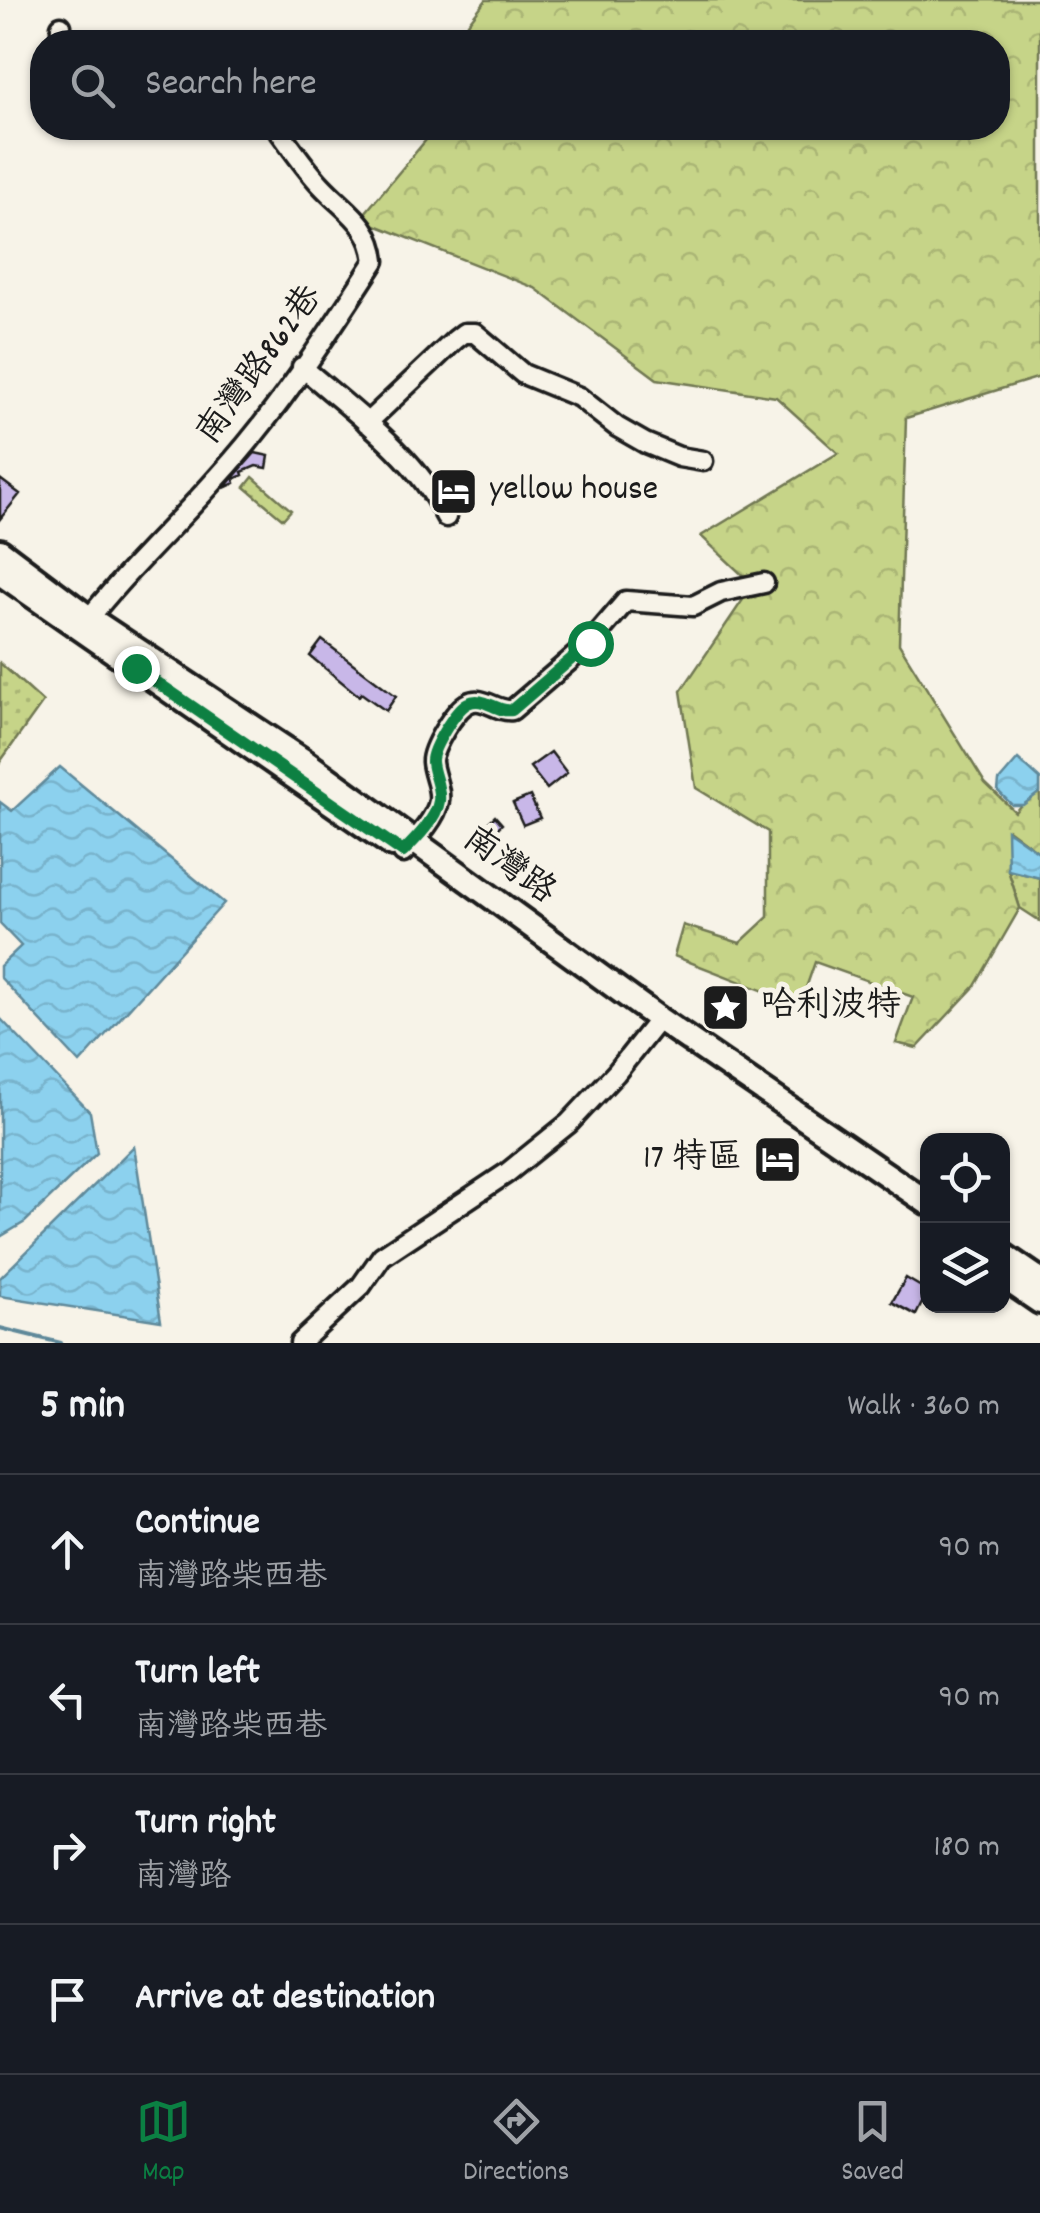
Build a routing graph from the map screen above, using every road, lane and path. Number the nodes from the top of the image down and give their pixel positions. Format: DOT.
graph roads {
  1 [pos="287,140"];
  2 [pos="302,367"];
  3 [pos="367,423"];
  4 [pos="703,461"];
  5 [pos="446,517"];
  6 [pos="0,552"];
  7 [pos="0,573"];
  8 [pos="764,584"];
  9 [pos="85,624"];
  10 [pos="408,847"];
  11 [pos="656,1024"];
  12 [pos="920,1197"];
  13 [pos="920,1215"];
  14 [pos="1010,1259"];
  15 [pos="1040,1280"];
  16 [pos="1010,1281"];
  17 [pos="1040,1302"];
  18 [pos="300,1343"];
  1 -- 2 [label="street, 南灣路862巷"];
  2 -- 3 [label="street"];
  2 -- 9 [label="street, 南灣路862巷"];
  3 -- 4 [label="street"];
  3 -- 5 [label="street"];
  6 -- 9 [label="main road, 南灣路"];
  7 -- 9 [label="main road, 南灣路"];
  8 -- 10 [label="street"];
  9 -- 10 [label="main road, 南灣路"];
  10 -- 11 [label="main road, 南灣路"];
  11 -- 12 [label="main road, 南灣路"];
  11 -- 13 [label="main road, 南灣路"];
  11 -- 18 [label="street"];
  14 -- 15 [label="main road"];
  16 -- 17 [label="main road"];
}
